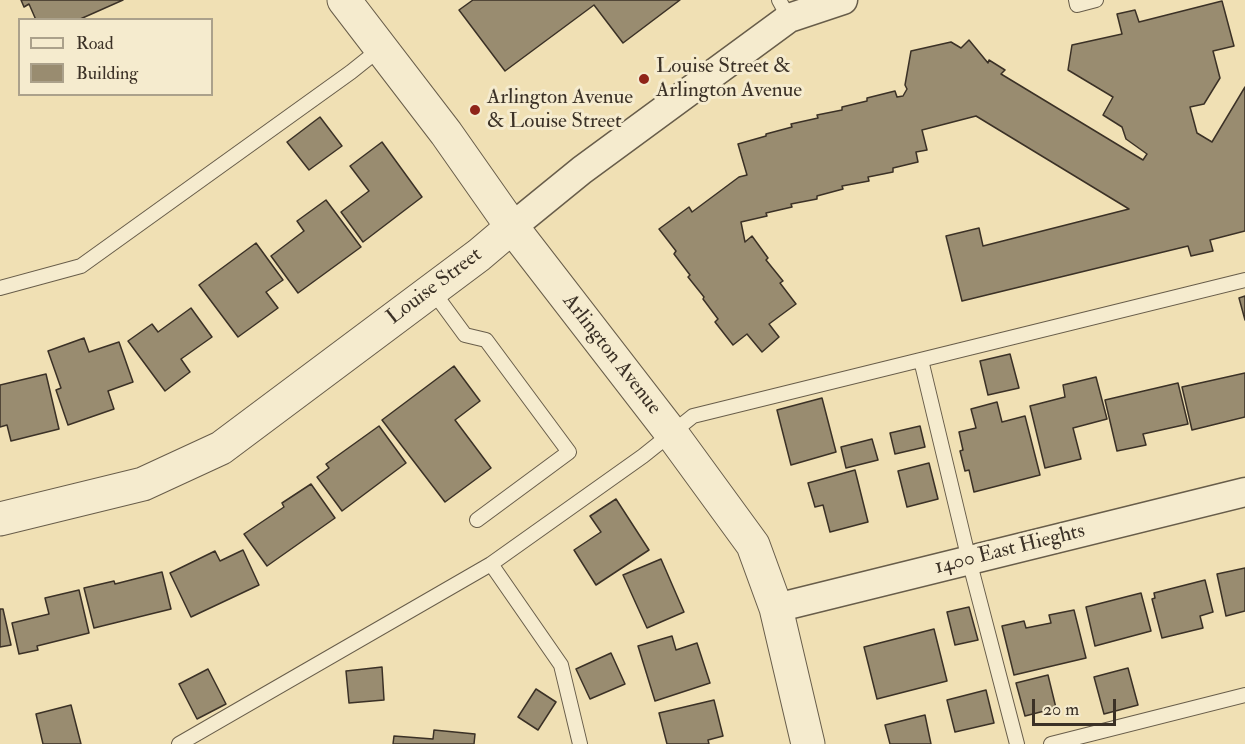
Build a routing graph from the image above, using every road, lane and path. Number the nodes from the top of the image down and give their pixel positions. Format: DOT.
graph roads {
  1 [pos="344,0"];
  2 [pos="843,0"];
  3 [pos="1076,0"];
  4 [pos="1096,0"];
  5 [pos="784,9"];
  6 [pos="381,48"];
  7 [pos="512,227"];
  8 [pos="1245,280"];
  9 [pos="0,288"];
  10 [pos="432,290"];
  11 [pos="921,360"];
  12 [pos="672,434"];
  13 [pos="1245,492"];
  14 [pos="0,519"];
  15 [pos="477,520"];
  16 [pos="969,560"];
  17 [pos="491,564"];
  18 [pos="776,608"];
  19 [pos="1245,695"];
  20 [pos="179,744"];
  21 [pos="580,744"];
  22 [pos="808,744"];
  23 [pos="1017,744"];
  24 [pos="1051,744"];
  1 -- 6 [label="street, Arlington Avenue"];
  2 -- 5 [label="street, Louise Street"];
  3 -- 4 [label="lane"];
  5 -- 7 [label="street, Louise Street"];
  6 -- 7 [label="street, Arlington Avenue"];
  6 -- 9 [label="lane"];
  7 -- 10 [label="street, Louise Street"];
  7 -- 12 [label="street, Arlington Avenue"];
  8 -- 11 [label="lane"];
  10 -- 14 [label="street, Louise Street"];
  10 -- 15 [label="lane"];
  11 -- 12 [label="lane"];
  11 -- 16 [label="lane"];
  12 -- 17 [label="lane"];
  12 -- 18 [label="street, Arlington Avenue"];
  13 -- 16 [label="street, 1400 East Hieghts"];
  16 -- 18 [label="street, 1400 East Hieghts"];
  16 -- 23 [label="lane"];
  17 -- 20 [label="lane"];
  17 -- 21 [label="lane"];
  18 -- 22 [label="street, Arlington Avenue"];
  19 -- 24 [label="lane"];
}
